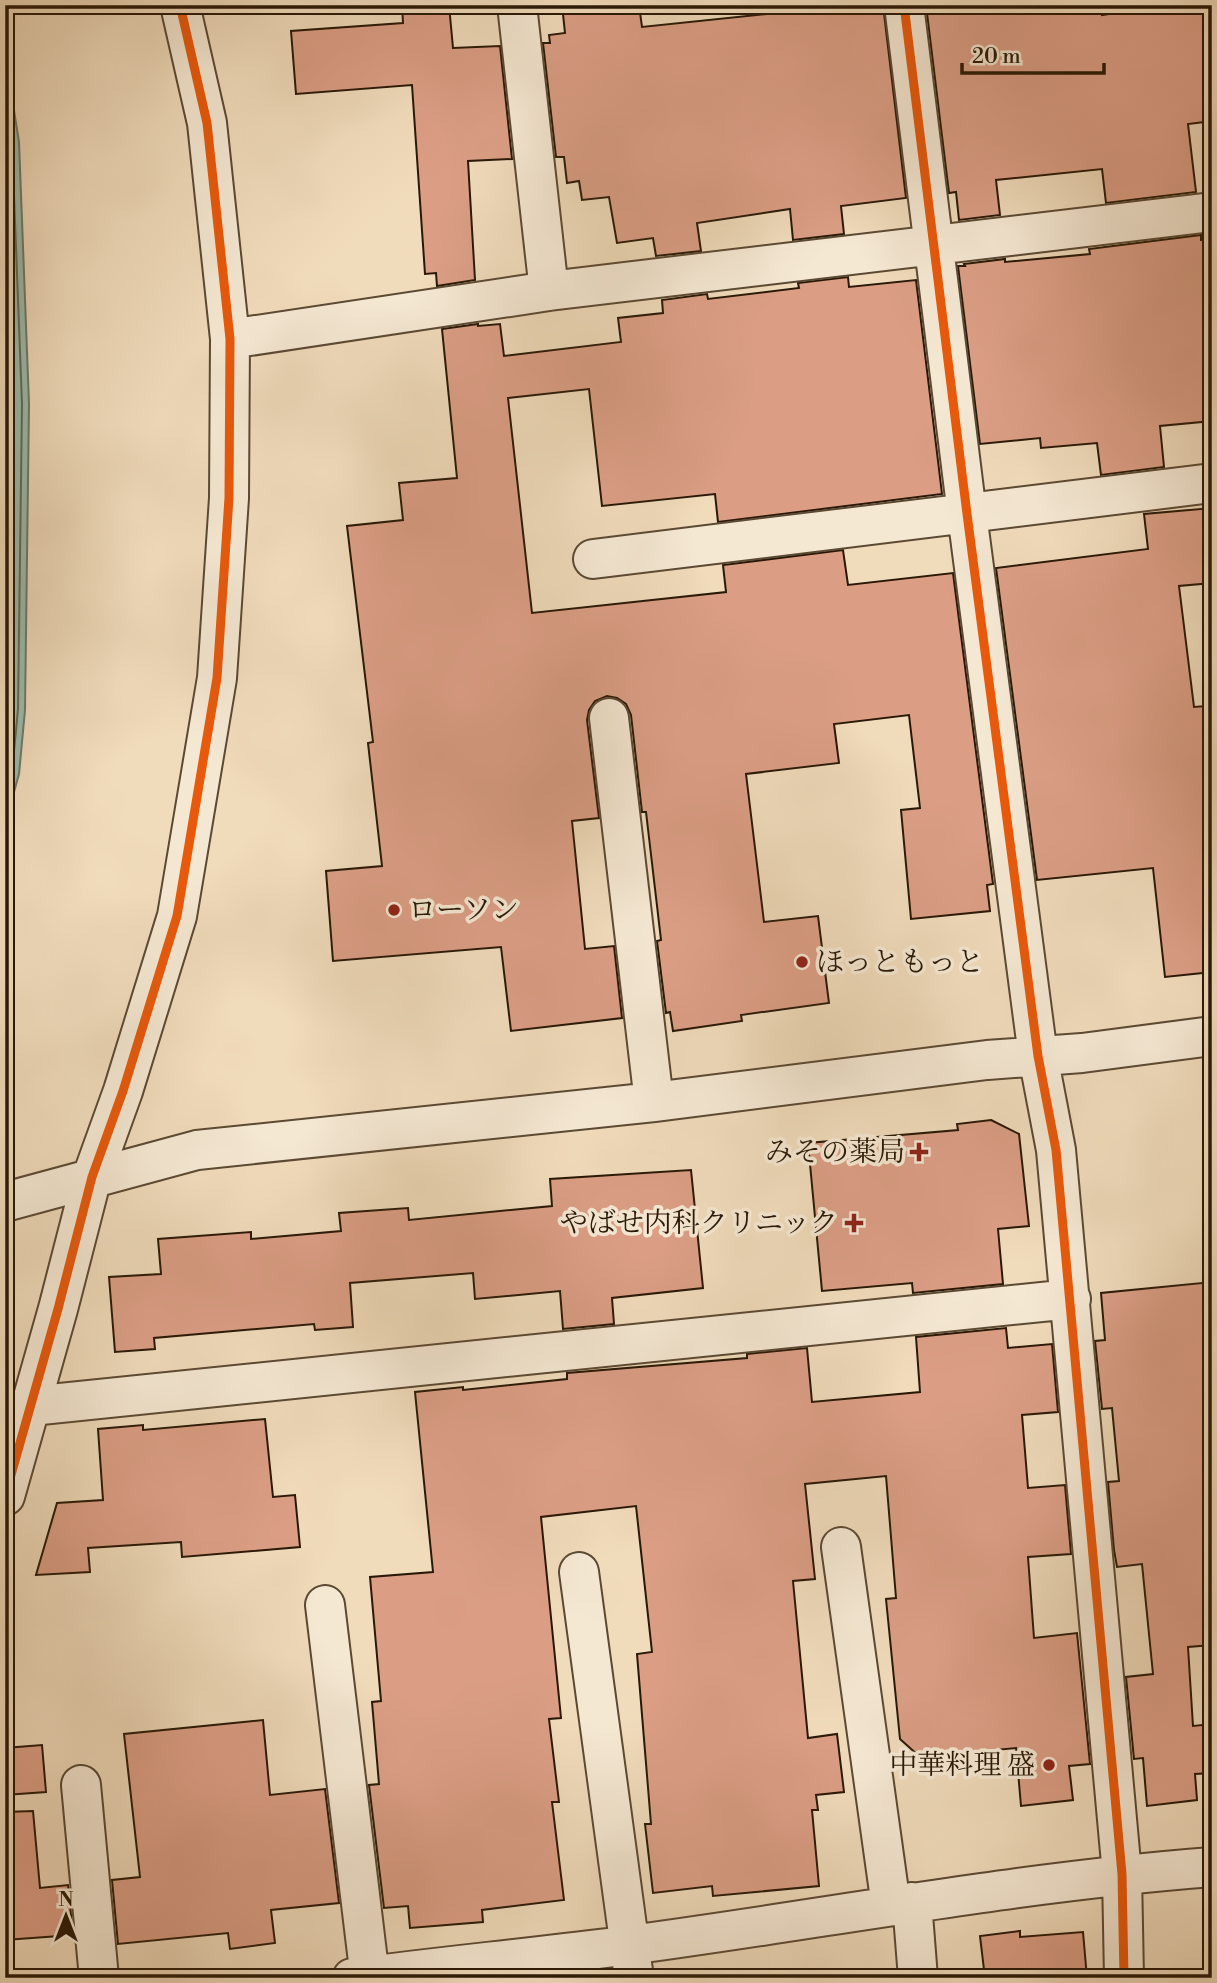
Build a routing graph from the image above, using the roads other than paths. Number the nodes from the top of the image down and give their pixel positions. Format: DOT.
graph roads {
  1 [pos="180,5"];
  2 [pos="517,5"];
  3 [pos="904,5"];
  4 [pos="1212,212"];
  5 [pos="934,245"];
  6 [pos="549,291"];
  7 [pos="230,339"];
  8 [pos="1212,483"];
  9 [pos="967,514"];
  10 [pos="593,559"];
  11 [pos="609,718"];
  12 [pos="1212,1036"];
  13 [pos="1038,1056"];
  14 [pos="654,1102"];
  15 [pos="92,1177"];
  16 [pos="5,1202"];
  17 [pos="1071,1299"];
  18 [pos="31,1406"];
  19 [pos="5,1496"];
  20 [pos="841,1546"];
  21 [pos="579,1572"];
  22 [pos="325,1605"];
  23 [pos="81,1785"];
  24 [pos="1212,1867"];
  25 [pos="1122,1874"];
  26 [pos="902,1904"];
  27 [pos="632,1961"];
  28 [pos="364,1977"];
  29 [pos="99,1978"];
  30 [pos="918,1978"];
  31 [pos="1124,1978"];
  1 -- 7 [label="street"];
  2 -- 6 [label="street"];
  3 -- 5 [label="street"];
  4 -- 5 [label="street"];
  5 -- 6 [label="street"];
  5 -- 9 [label="street"];
  6 -- 7 [label="street"];
  7 -- 15 [label="street"];
  8 -- 9 [label="street"];
  9 -- 10 [label="street"];
  9 -- 13 [label="street"];
  11 -- 14 [label="street"];
  12 -- 13 [label="street"];
  13 -- 14 [label="street"];
  13 -- 17 [label="street"];
  14 -- 15 [label="street"];
  15 -- 16 [label="street"];
  15 -- 18 [label="street"];
  17 -- 18 [label="street"];
  17 -- 25 [label="street"];
  18 -- 19 [label="street"];
  20 -- 26 [label="street"];
  21 -- 27 [label="street"];
  22 -- 28 [label="street"];
  23 -- 29 [label="street"];
  24 -- 25 [label="street"];
  25 -- 26 [label="street"];
  25 -- 31 [label="street"];
  26 -- 27 [label="street"];
  26 -- 30 [label="street"];
  27 -- 28 [label="street"];
}
